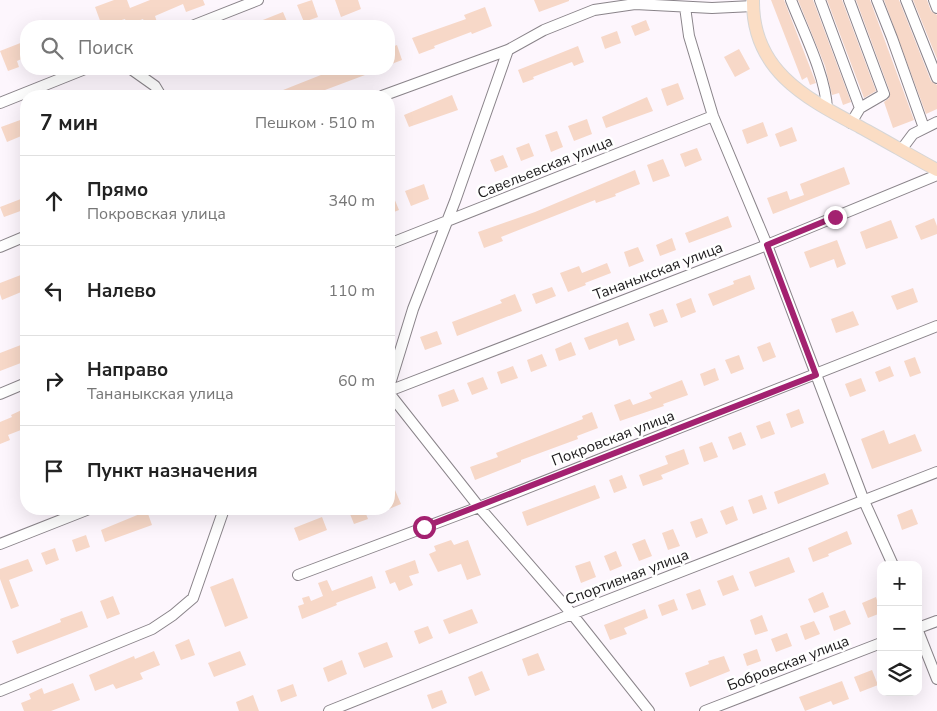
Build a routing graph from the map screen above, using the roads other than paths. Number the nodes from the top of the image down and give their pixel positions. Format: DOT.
graph roads {
  1 [pos="258,0"];
  2 [pos="791,0"];
  3 [pos="820,0"];
  4 [pos="849,0"];
  5 [pos="877,0"];
  6 [pos="906,0"];
  7 [pos="934,0"];
  8 [pos="753,3"];
  9 [pos="713,4"];
  10 [pos="685,7"];
  11 [pos="937,8"];
  12 [pos="207,20"];
  13 [pos="508,50"];
  14 [pos="70,75"];
  15 [pos="139,75"];
  16 [pos="937,78"];
  17 [pos="32,90"];
  18 [pos="157,90"];
  19 [pos="395,91"];
  20 [pos="20,95"];
  21 [pos="0,103"];
  22 [pos="860,108"];
  23 [pos="826,109"];
  24 [pos="713,116"];
  25 [pos="937,122"];
  26 [pos="852,123"];
  27 [pos="924,128"];
  28 [pos="900,150"];
  29 [pos="937,170"];
  30 [pos="937,175"];
  31 [pos="446,222"];
  32 [pos="20,239"];
  33 [pos="395,242"];
  34 [pos="767,245"];
  35 [pos="0,247"];
  36 [pos="937,326"];
  37 [pos="395,368"];
  38 [pos="816,375"];
  39 [pos="20,386"];
  40 [pos="395,390"];
  41 [pos="0,394"];
  42 [pos="395,400"];
  43 [pos="937,472"];
  44 [pos="864,501"];
  45 [pos="479,506"];
  46 [pos="74,515"];
  47 [pos="222,515"];
  48 [pos="0,544"];
  49 [pos="891,561"];
  50 [pos="298,575"];
  51 [pos="572,614"];
  52 [pos="937,621"];
  53 [pos="922,628"];
  54 [pos="922,640"];
  55 [pos="877,645"];
  56 [pos="937,679"];
  57 [pos="0,691"];
  58 [pos="329,711"];
  59 [pos="649,711"];
  60 [pos="706,711"];
  1 -- 12 [label="street"];
  2 -- 23 [label="street"];
  3 -- 22 [label="street"];
  4 -- 22 [label="street"];
  5 -- 27 [label="street"];
  6 -- 16 [label="street"];
  7 -- 11 [label="street"];
  8 -- 9 [label="street"];
  8 -- 23 [label="main road"];
  9 -- 10 [label="street"];
  10 -- 13 [label="street"];
  10 -- 24 [label="street"];
  13 -- 19 [label="street"];
  13 -- 31 [label="street"];
  14 -- 17 [label="street"];
  15 -- 18 [label="street"];
  20 -- 21 [label="street"];
  22 -- 26 [label="street"];
  23 -- 26 [label="main road"];
  24 -- 31 [label="street, Савельевская улица"];
  24 -- 34 [label="street"];
  25 -- 27 [label="street"];
  26 -- 28 [label="main road"];
  27 -- 28 [label="street"];
  28 -- 29 [label="main road"];
  30 -- 34 [label="street, Тананыкская улица"];
  31 -- 33 [label="street, Савельевская улица"];
  31 -- 37 [label="street"];
  32 -- 35 [label="street"];
  34 -- 38 [label="street"];
  34 -- 40 [label="street, Тананыкская улица"];
  36 -- 38 [label="street, Покровская улица"];
  38 -- 44 [label="street"];
  38 -- 45 [label="street, Покровская улица"];
  39 -- 41 [label="street"];
  42 -- 45 [label="street"];
  43 -- 44 [label="street, Спортивная улица"];
  44 -- 49 [label="street"];
  44 -- 51 [label="street, Спортивная улица"];
  45 -- 50 [label="street, Покровская улица"];
  45 -- 51 [label="street"];
  46 -- 48 [label="street"];
  47 -- 57 [label="street"];
  51 -- 58 [label="street, Спортивная улица"];
  51 -- 59 [label="street"];
  52 -- 53 [label="street"];
  54 -- 56 [label="street"];
  55 -- 60 [label="street, Бобровская улица"];
}
